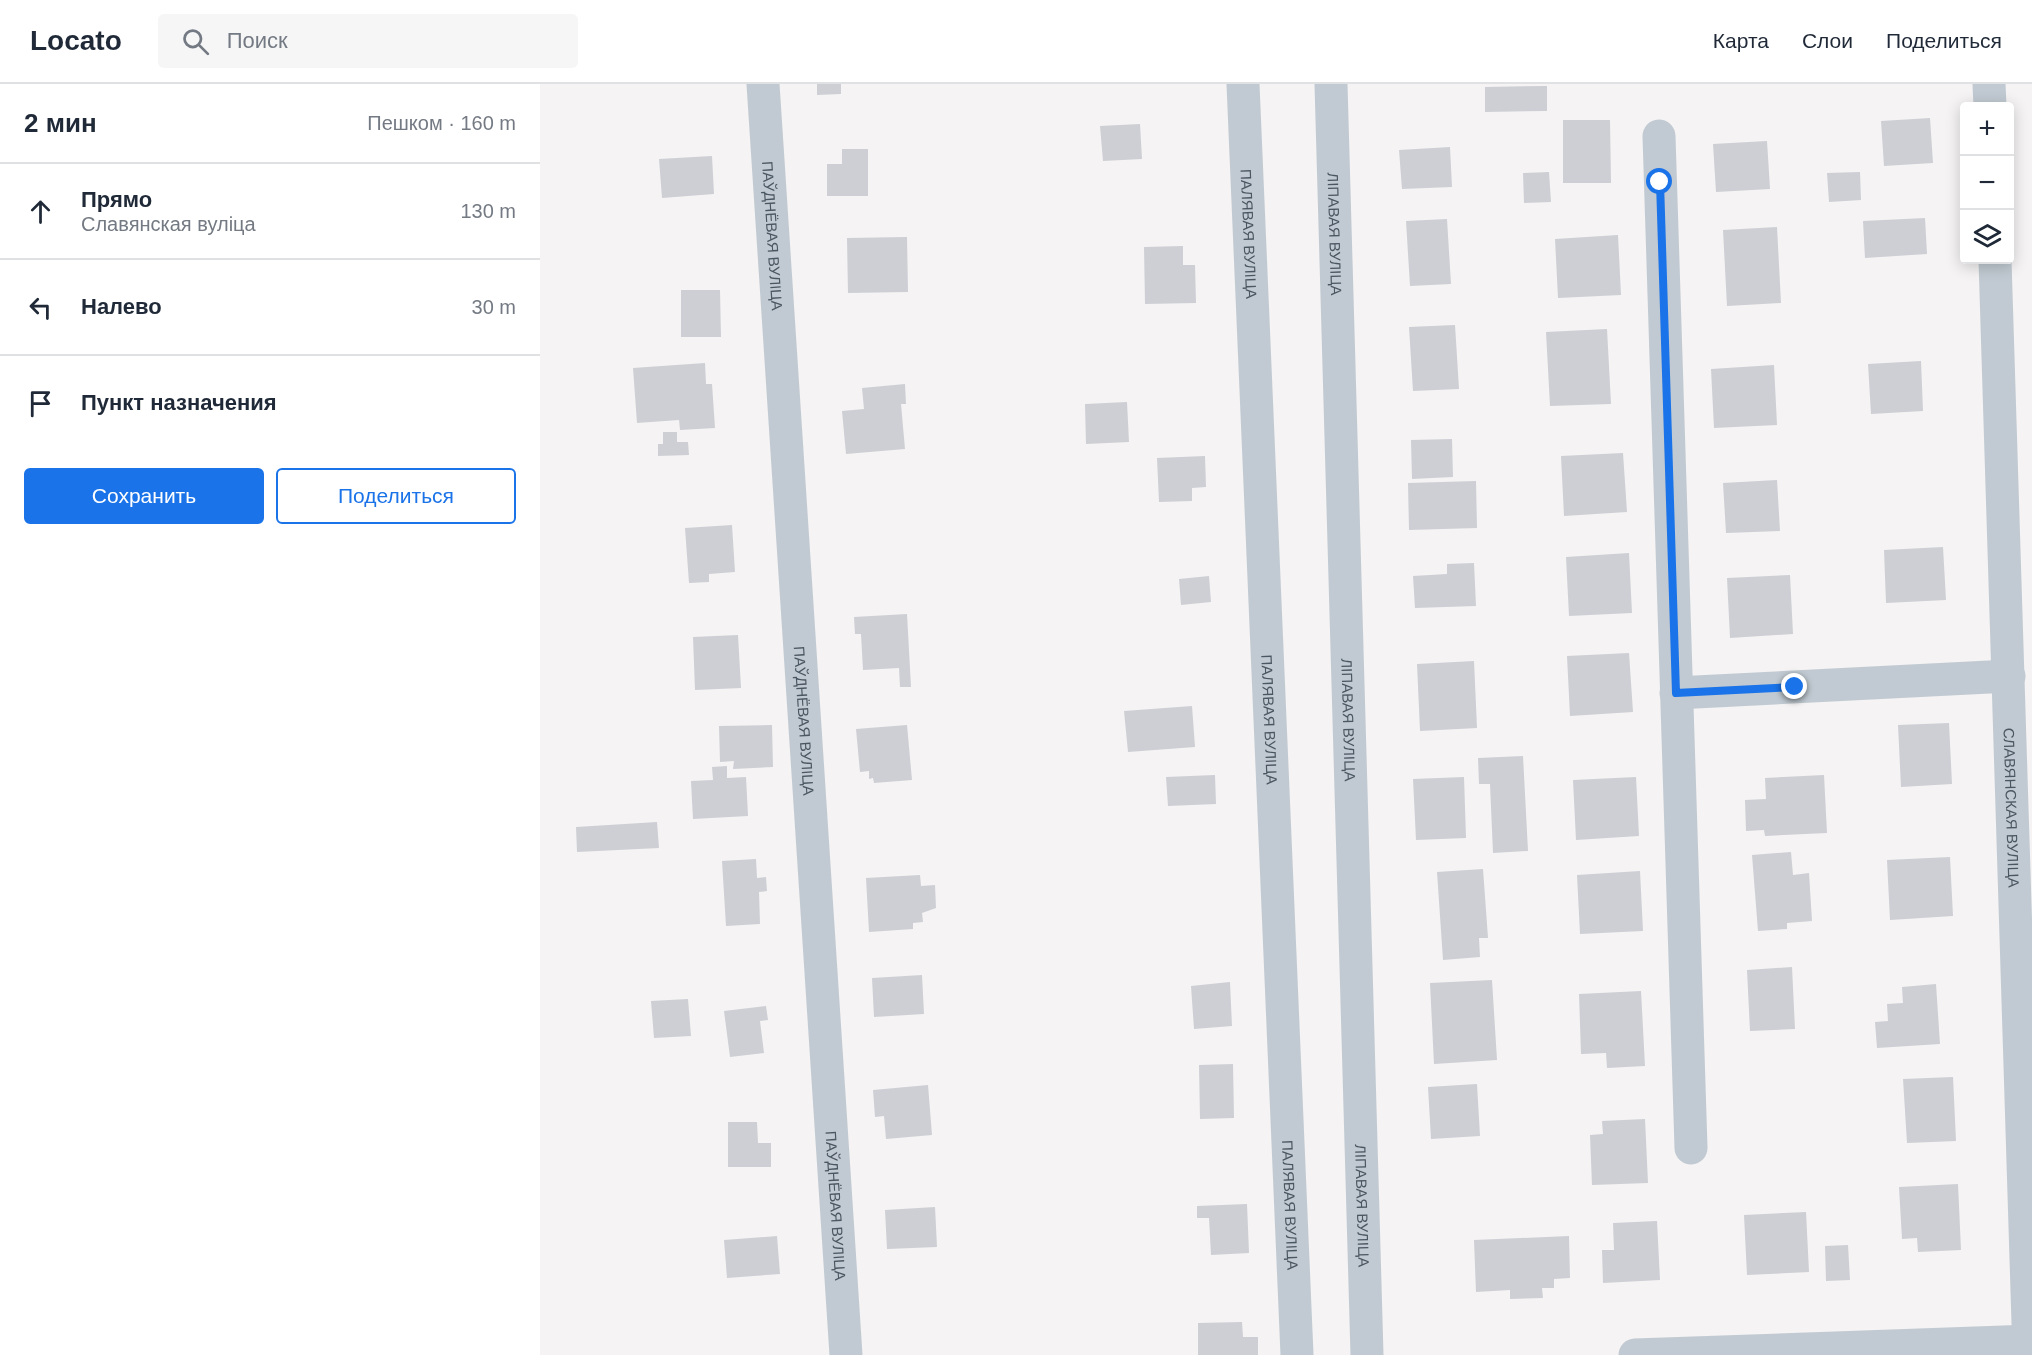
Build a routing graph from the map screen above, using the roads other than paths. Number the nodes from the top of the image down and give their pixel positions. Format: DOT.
graph roads {
  1 [pos="763,84"];
  2 [pos="1243,84"];
  3 [pos="1331,84"];
  4 [pos="1989,84"];
  5 [pos="1990,102"];
  6 [pos="1659,136"];
  7 [pos="1995,264"];
  8 [pos="2009,676"];
  9 [pos="1676,693"];
  10 [pos="1691,1148"];
  11 [pos="2030,1346"];
  12 [pos="846,1355"];
  13 [pos="1297,1355"];
  14 [pos="1367,1355"];
  15 [pos="1635,1355"];
  1 -- 12 [label="street, ПАЎДНЁВАЯ ВУЛІЦА"];
  2 -- 13 [label="street, ПАЛЯВАЯ ВУЛІЦА"];
  3 -- 14 [label="street, ЛІПАВАЯ ВУЛІЦА"];
  4 -- 5 [label="street"];
  6 -- 9 [label="street"];
  7 -- 8 [label="street, СЛАВЯНСКАЯ ВУЛІЦА"];
  8 -- 9 [label="street"];
  8 -- 11 [label="street, СЛАВЯНСКАЯ ВУЛІЦА"];
  9 -- 10 [label="street"];
  11 -- 15 [label="street"];
}
